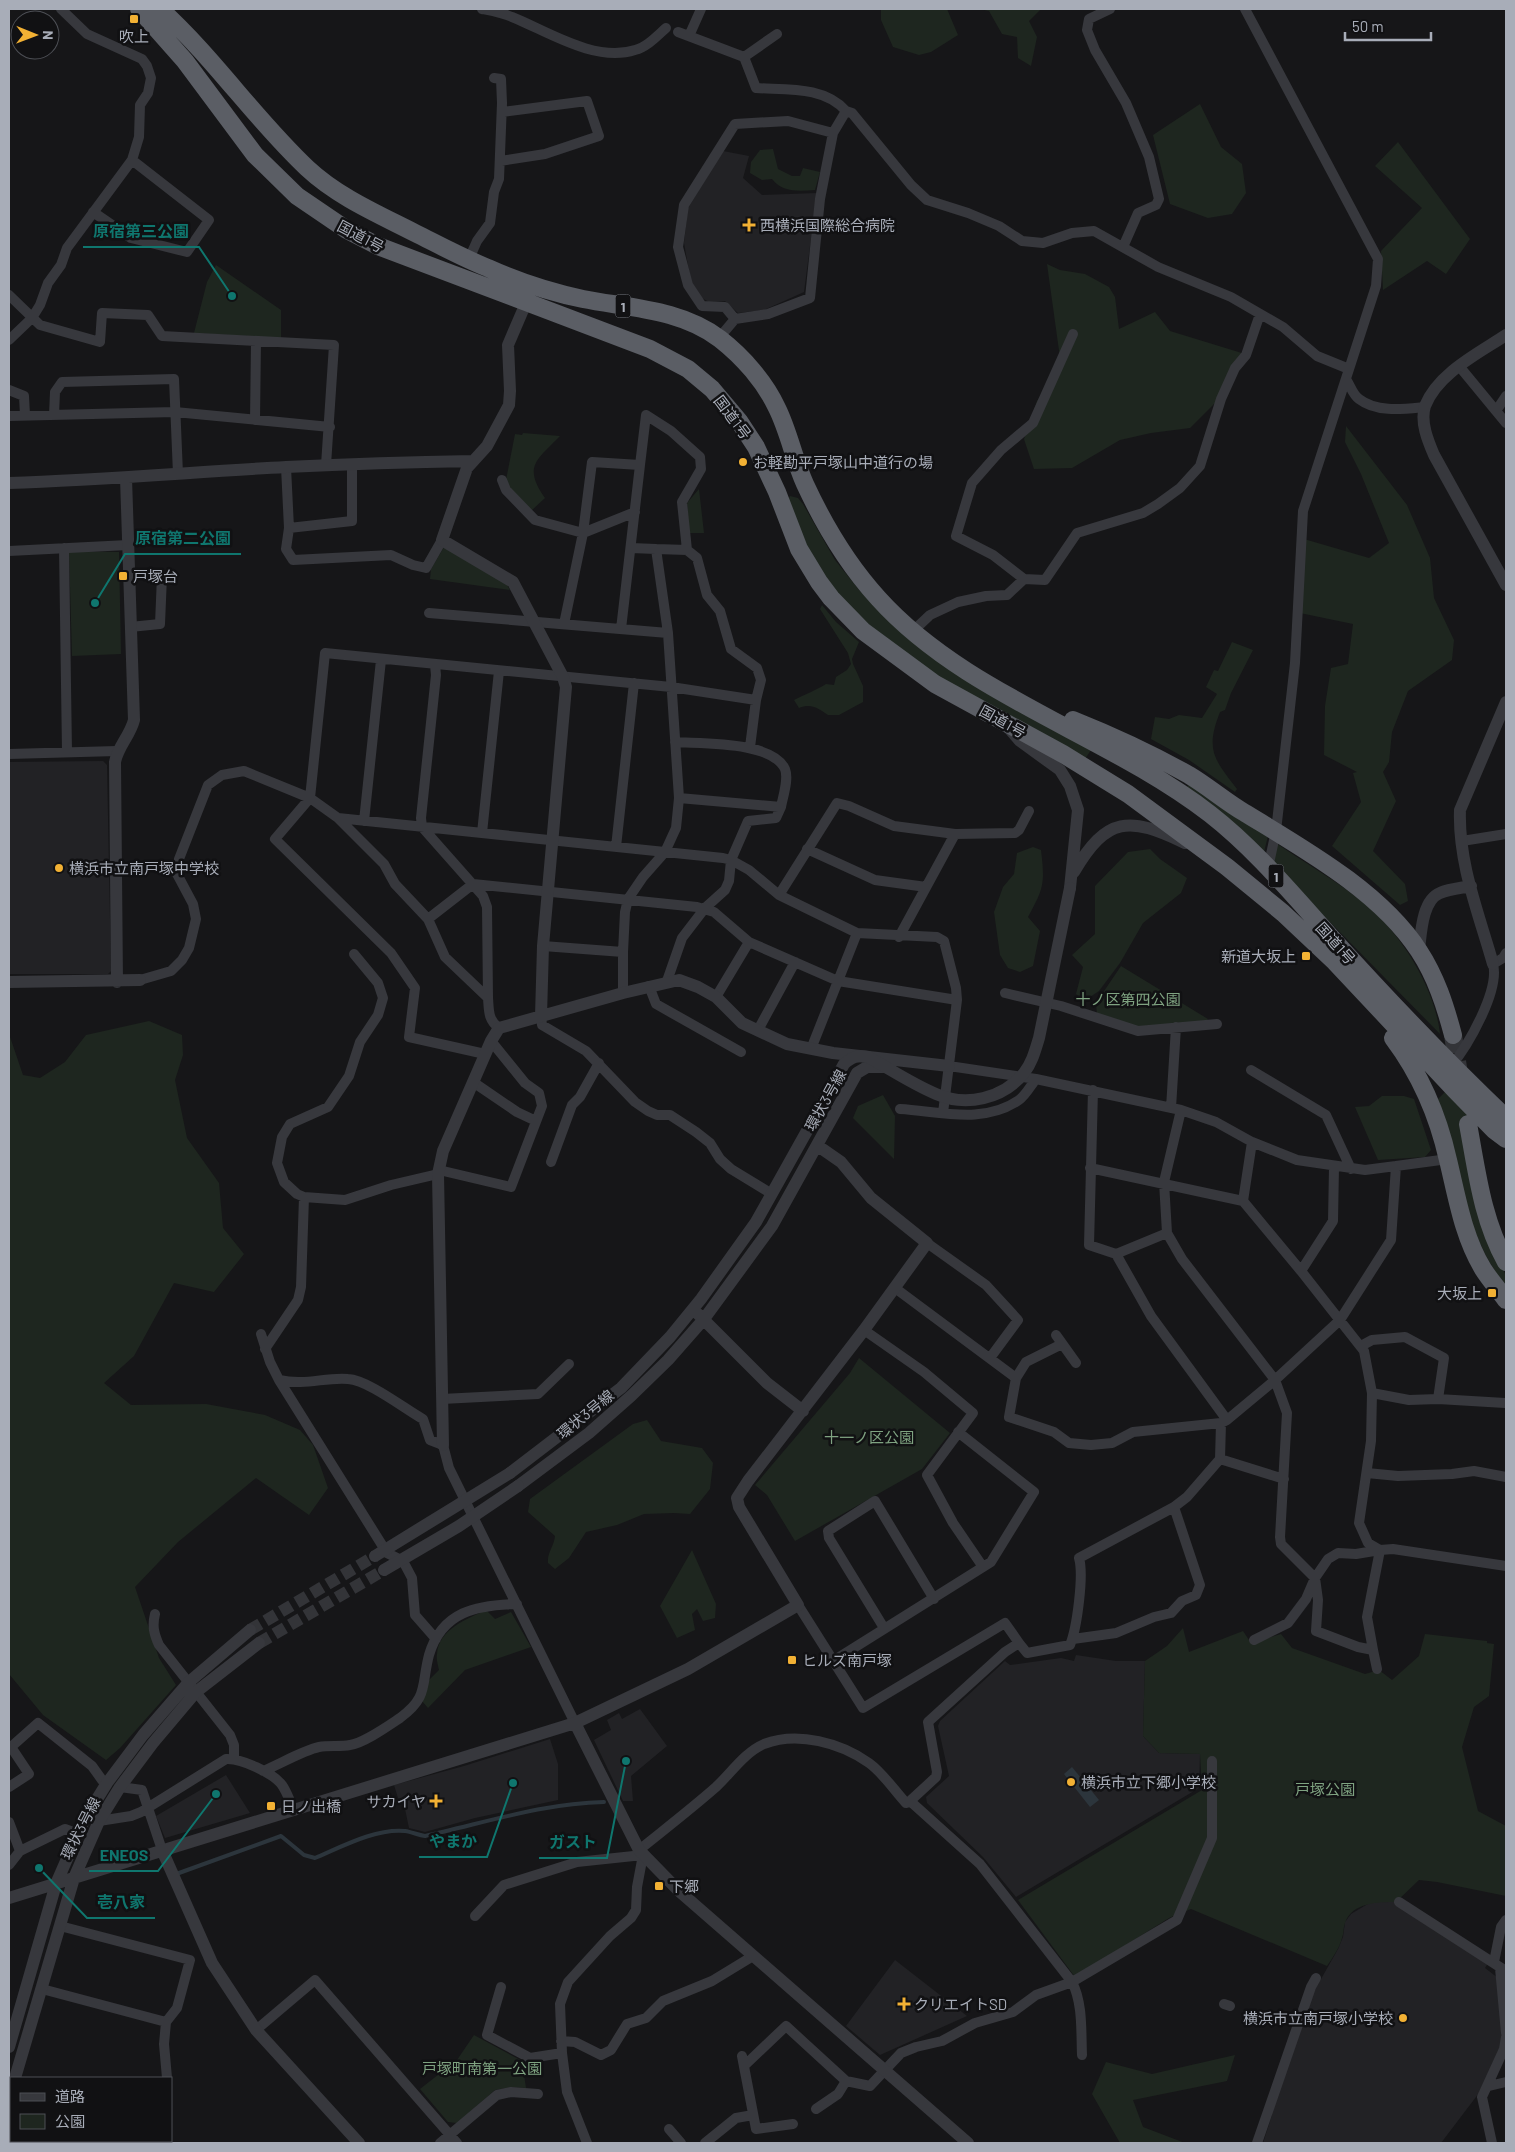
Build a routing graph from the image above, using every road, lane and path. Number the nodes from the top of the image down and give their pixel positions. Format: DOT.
graph roads {
  1 [pos="61,9"];
  2 [pos="139,9"];
  3 [pos="160,9"];
  4 [pos="482,9"];
  5 [pos="701,9"];
  6 [pos="1110,9"];
  7 [pos="1245,9"];
  8 [pos="666,28"];
  9 [pos="678,32"];
  10 [pos="777,34"];
  11 [pos="689,36"];
  12 [pos="744,56"];
  13 [pos="494,78"];
  14 [pos="846,111"];
  15 [pos="502,112"];
  16 [pos="832,133"];
  17 [pos="132,160"];
  18 [pos="500,161"];
  19 [pos="94,212"];
  20 [pos="1123,247"];
  21 [pos="469,259"];
  22 [pos="9,296"];
  23 [pos="526,303"];
  24 [pos="1260,314"];
  25 [pos="32,318"];
  26 [pos="735,319"];
  27 [pos="1073,334"];
  28 [pos="1506,334"];
  29 [pos="719,338"];
  30 [pos="9,340"];
  31 [pos="256,341"];
  32 [pos="1459,366"];
  33 [pos="1347,374"];
  34 [pos="9,390"];
  35 [pos="1506,396"];
  36 [pos="1425,407"];
  37 [pos="1496,411"];
  38 [pos="175,412"];
  39 [pos="25,415"];
  40 [pos="54,415"];
  41 [pos="9,416"];
  42 [pos="255,420"];
  43 [pos="1506,423"];
  44 [pos="330,427"];
  45 [pos="473,460"];
  46 [pos="352,464"];
  47 [pos="326,465"];
  48 [pos="640,465"];
  49 [pos="286,467"];
  50 [pos="178,474"];
  51 [pos="126,478"];
  52 [pos="502,480"];
  53 [pos="804,480"];
  54 [pos="9,483"];
  55 [pos="777,492"];
  56 [pos="635,512"];
  57 [pos="289,528"];
  58 [pos="583,533"];
  59 [pos="442,540"];
  60 [pos="128,545"];
  61 [pos="64,548"];
  62 [pos="631,548"];
  63 [pos="656,549"];
  64 [pos="687,550"];
  65 [pos="9,551"];
  66 [pos="162,576"];
  67 [pos="1024,578"];
  68 [pos="1506,585"];
  69 [pos="430,613"];
  70 [pos="533,622"];
  71 [pos="564,624"];
  72 [pos="130,626"];
  73 [pos="621,629"];
  74 [pos="912,632"];
  75 [pos="668,633"];
  76 [pos="381,660"];
  77 [pos="435,665"];
  78 [pos="499,671"];
  79 [pos="563,677"];
  80 [pos="634,683"];
  81 [pos="671,687"];
  82 [pos="1001,690"];
  83 [pos="756,700"];
  84 [pos="1506,702"];
  85 [pos="1001,720"];
  86 [pos="675,742"];
  87 [pos="750,747"];
  88 [pos="117,751"];
  89 [pos="67,752"];
  90 [pos="9,754"];
  91 [pos="310,798"];
  92 [pos="679,798"];
  93 [pos="781,807"];
  94 [pos="1029,811"];
  95 [pos="338,818"];
  96 [pos="364,821"];
  97 [pos="422,827"];
  98 [pos="1276,831"];
  99 [pos="482,832"];
  100 [pos="955,834"];
  101 [pos="1506,834"];
  102 [pos="551,839"];
  103 [pos="1462,841"];
  104 [pos="616,847"];
  105 [pos="807,849"];
  106 [pos="665,852"];
  107 [pos="1210,854"];
  108 [pos="730,860"];
  109 [pos="1268,868"];
  110 [pos="1071,881"];
  111 [pos="473,884"];
  112 [pos="1471,886"];
  113 [pos="926,887"];
  114 [pos="547,890"];
  115 [pos="779,895"];
  116 [pos="628,899"];
  117 [pos="705,908"];
  118 [pos="428,920"];
  119 [pos="857,933"];
  120 [pos="899,937"];
  121 [pos="749,942"];
  122 [pos="543,946"];
  123 [pos="1419,950"];
  124 [pos="623,952"];
  125 [pos="1506,953"];
  126 [pos="354,954"];
  127 [pos="795,962"];
  128 [pos="1493,964"];
  129 [pos="140,980"];
  130 [pos="667,981"];
  131 [pos="838,981"];
  132 [pos="9,982"];
  133 [pos="117,982"];
  134 [pos="649,986"];
  135 [pos="1357,986"];
  136 [pos="623,992"];
  137 [pos="1005,993"];
  138 [pos="716,997"];
  139 [pos="488,998"];
  140 [pos="957,1000"];
  141 [pos="541,1016"];
  142 [pos="1217,1024"];
  143 [pos="1176,1027"];
  144 [pos="499,1028"];
  145 [pos="758,1030"];
  146 [pos="1452,1035"];
  147 [pos="491,1041"];
  148 [pos="811,1049"];
  149 [pos="741,1052"];
  150 [pos="485,1054"];
  151 [pos="599,1063"];
  152 [pos="949,1066"];
  153 [pos="1451,1066"];
  154 [pos="886,1067"];
  155 [pos="1250,1070"];
  156 [pos="1036,1079"];
  157 [pos="473,1082"];
  158 [pos="1092,1090"];
  159 [pos="900,1109"];
  160 [pos="1176,1109"];
  161 [pos="943,1112"];
  162 [pos="1506,1118"];
  163 [pos="536,1121"];
  164 [pos="1468,1124"];
  165 [pos="1506,1139"];
  166 [pos="1252,1142"];
  167 [pos="818,1146"];
  168 [pos="1448,1159"];
  169 [pos="551,1162"];
  170 [pos="1396,1166"];
  171 [pos="1334,1167"];
  172 [pos="1090,1168"];
  173 [pos="1351,1169"];
  174 [pos="438,1172"];
  175 [pos="1164,1182"];
  176 [pos="772,1194"];
  177 [pos="304,1197"];
  178 [pos="1243,1201"];
  179 [pos="1167,1233"];
  180 [pos="927,1243"];
  181 [pos="1116,1254"];
  182 [pos="1506,1262"];
  183 [pos="1301,1270"];
  184 [pos="895,1288"];
  185 [pos="1506,1300"];
  186 [pos="693,1310"];
  187 [pos="704,1319"];
  188 [pos="1340,1320"];
  189 [pos="864,1330"];
  190 [pos="262,1334"];
  191 [pos="1056,1335"];
  192 [pos="1062,1344"];
  193 [pos="1361,1346"];
  194 [pos="265,1349"];
  195 [pos="990,1358"];
  196 [pos="1076,1363"];
  197 [pos="569,1364"];
  198 [pos="1016,1378"];
  199 [pos="279,1380"];
  200 [pos="1275,1380"];
  201 [pos="1372,1393"];
  202 [pos="442,1399"];
  203 [pos="1438,1399"];
  204 [pos="1505,1403"];
  205 [pos="803,1411"];
  206 [pos="1224,1422"];
  207 [pos="958,1432"];
  208 [pos="443,1445"];
  209 [pos="1220,1459"];
  210 [pos="1367,1473"];
  211 [pos="1506,1477"];
  212 [pos="1284,1479"];
  213 [pos="1174,1507"];
  214 [pos="1380,1550"];
  215 [pos="375,1556"];
  216 [pos="1506,1566"];
  217 [pos="983,1568"];
  218 [pos="384,1570"];
  219 [pos="1315,1578"];
  220 [pos="934,1599"];
  221 [pos="517,1604"];
  222 [pos="798,1605"];
  223 [pos="155,1614"];
  224 [pos="884,1628"];
  225 [pos="250,1630"];
  226 [pos="436,1639"];
  227 [pos="1073,1639"];
  228 [pos="1254,1640"];
  229 [pos="259,1643"];
  230 [pos="1019,1643"];
  231 [pos="1373,1650"];
  232 [pos="833,1661"];
  233 [pos="1376,1669"];
  234 [pos="192,1687"];
  235 [pos="575,1723"];
  236 [pos="234,1758"];
  237 [pos="1212,1761"];
  238 [pos="263,1771"];
  239 [pos="107,1784"];
  240 [pos="9,1787"];
  241 [pos="120,1787"];
  242 [pos="910,1801"];
  243 [pos="148,1808"];
  244 [pos="294,1810"];
  245 [pos="99,1821"];
  246 [pos="9,1822"];
  247 [pos="78,1834"];
  248 [pos="20,1850"];
  249 [pos="162,1850"];
  250 [pos="641,1853"];
  251 [pos="9,1865"];
  252 [pos="74,1878"];
  253 [pos="56,1884"];
  254 [pos="9,1898"];
  255 [pos="1399,1902"];
  256 [pos="475,1916"];
  257 [pos="1506,1920"];
  258 [pos="60,1926"];
  259 [pos="753,1956"];
  260 [pos="1500,1967"];
  261 [pos="1316,1978"];
  262 [pos="1072,1982"];
  263 [pos="501,1988"];
  264 [pos="42,1989"];
  265 [pos="166,2022"];
  266 [pos="256,2030"];
  267 [pos="1506,2033"];
  268 [pos="1506,2037"];
  269 [pos="561,2041"];
  270 [pos="9,2047"];
  271 [pos="562,2053"];
  272 [pos="1082,2055"];
  273 [pos="884,2070"];
  274 [pos="15,2077"];
  275 [pos="167,2077"];
  276 [pos="846,2081"];
  277 [pos="1506,2082"];
  278 [pos="1489,2086"];
  279 [pos="538,2094"];
  280 [pos="816,2109"];
  281 [pos="753,2114"];
  282 [pos="793,2124"];
  283 [pos="669,2129"];
  284 [pos="450,2135"];
  285 [pos="359,2143"];
  286 [pos="440,2143"];
  287 [pos="457,2143"];
  288 [pos="587,2143"];
  289 [pos="681,2143"];
  290 [pos="705,2143"];
  291 [pos="968,2143"];
  292 [pos="1256,2143"];
  293 [pos="1492,2143"];
  1 -- 17 [label="street"];
  2 -- 23 [label="highway, 国道1号 / 1"];
  3 -- 21 [label="highway, 国道1号 / 1"];
  4 -- 8 [label="street"];
  5 -- 11 [label="street"];
  6 -- 20 [label="street"];
  7 -- 33 [label="street"];
  9 -- 11 [label="street"];
  10 -- 12 [label="street"];
  11 -- 12 [label="street"];
  12 -- 14 [label="street"];
  13 -- 15 [label="street"];
  14 -- 16 [label="street"];
  14 -- 20 [label="street"];
  15 -- 18 [label="street"];
  15 -- 18 [label="street"];
  16 -- 26 [label="street"];
  16 -- 26 [label="street"];
  17 -- 19 [label="street"];
  17 -- 19 [label="street"];
  18 -- 21 [label="street"];
  19 -- 25 [label="street"];
  20 -- 24 [label="street"];
  21 -- 29 [label="highway, 国道1号 / 1"];
  22 -- 25 [label="street"];
  23 -- 45 [label="street"];
  23 -- 55 [label="highway, 国道1号 / 1"];
  24 -- 33 [label="street"];
  24 -- 67 [label="street"];
  25 -- 30 [label="street"];
  25 -- 31 [label="street"];
  26 -- 29 [label="street"];
  27 -- 67 [label="street"];
  28 -- 32 [label="street"];
  29 -- 53 [label="highway, 国道1号 / 1"];
  31 -- 42 [label="street"];
  31 -- 44 [label="street"];
  32 -- 36 [label="street"];
  32 -- 37 [label="street"];
  33 -- 36 [label="street"];
  33 -- 98 [label="street"];
  34 -- 39 [label="street"];
  35 -- 37 [label="street"];
  36 -- 68 [label="street"];
  37 -- 43 [label="street"];
  38 -- 40 [label="street"];
  38 -- 40 [label="street"];
  38 -- 42 [label="street"];
  38 -- 50 [label="street"];
  39 -- 40 [label="street"];
  39 -- 41 [label="street"];
  42 -- 44 [label="street"];
  44 -- 47 [label="street"];
  45 -- 46 [label="street"];
  45 -- 59 [label="street"];
  46 -- 47 [label="street"];
  46 -- 57 [label="street"];
  47 -- 49 [label="street"];
  48 -- 56 [label="street"];
  48 -- 58 [label="street"];
  48 -- 64 [label="street"];
  49 -- 50 [label="street"];
  49 -- 57 [label="street"];
  50 -- 51 [label="street"];
  51 -- 54 [label="street"];
  51 -- 60 [label="street"];
  52 -- 58 [label="street"];
  53 -- 55 [label="highway"];
  53 -- 74 [label="highway, 国道1号 / 1"];
  55 -- 85 [label="highway, 国道1号 / 1"];
  56 -- 58 [label="street"];
  56 -- 62 [label="street"];
  57 -- 59 [label="street"];
  58 -- 71 [label="street"];
  59 -- 70 [label="street"];
  60 -- 61 [label="street"];
  60 -- 72 [label="street"];
  61 -- 65 [label="street"];
  61 -- 89 [label="street"];
  62 -- 63 [label="street"];
  62 -- 73 [label="street"];
  63 -- 64 [label="street"];
  63 -- 75 [label="street"];
  64 -- 83 [label="street"];
  66 -- 72 [label="street"];
  67 -- 74 [label="street"];
  69 -- 70 [label="street"];
  70 -- 71 [label="street"];
  70 -- 79 [label="street"];
  71 -- 73 [label="street"];
  72 -- 88 [label="street"];
  73 -- 75 [label="street"];
  74 -- 82 [label="highway, 国道1号 / 1"];
  75 -- 81 [label="street"];
  76 -- 77 [label="street"];
  76 -- 91 [label="street"];
  76 -- 96 [label="street"];
  77 -- 78 [label="street"];
  77 -- 97 [label="street"];
  78 -- 79 [label="street"];
  78 -- 99 [label="street"];
  79 -- 80 [label="street"];
  79 -- 102 [label="street"];
  80 -- 81 [label="street"];
  80 -- 104 [label="street"];
  81 -- 83 [label="street"];
  81 -- 86 [label="street"];
  82 -- 98 [label="highway, 国道1号 / 1"];
  82 -- 109 [label="highway, 国道1号 / 1"];
  83 -- 87 [label="street"];
  84 -- 103 [label="street"];
  85 -- 107 [label="highway, 国道1号 / 1"];
  85 -- 110 [label="street"];
  86 -- 87 [label="street"];
  86 -- 92 [label="street"];
  87 -- 93 [label="street"];
  88 -- 89 [label="street"];
  88 -- 133 [label="street"];
  89 -- 90 [label="street"];
  91 -- 95 [label="street"];
  91 -- 129 [label="street"];
  91 -- 150 [label="street"];
  92 -- 93 [label="street"];
  92 -- 106 [label="street"];
  93 -- 108 [label="street"];
  94 -- 100 [label="street"];
  95 -- 96 [label="street"];
  95 -- 118 [label="street"];
  96 -- 97 [label="street"];
  97 -- 99 [label="street"];
  97 -- 111 [label="street"];
  98 -- 109 [label="street"];
  98 -- 123 [label="highway, 国道1号 / 1"];
  99 -- 102 [label="street"];
  100 -- 105 [label="street"];
  100 -- 113 [label="street"];
  101 -- 103 [label="street"];
  102 -- 104 [label="street"];
  102 -- 114 [label="street"];
  103 -- 112 [label="street"];
  104 -- 106 [label="street"];
  105 -- 113 [label="street"];
  105 -- 115 [label="street"];
  106 -- 108 [label="street"];
  106 -- 116 [label="street"];
  107 -- 110 [label="street"];
  107 -- 135 [label="highway, 国道1号 / 1"];
  108 -- 115 [label="street"];
  108 -- 117 [label="street"];
  109 -- 153 [label="highway, 国道1号 / 1"];
  110 -- 154 [label="street, bridge"];
  111 -- 114 [label="street"];
  111 -- 118 [label="street"];
  111 -- 139 [label="street"];
  112 -- 123 [label="street"];
  112 -- 128 [label="street"];
  113 -- 120 [label="street"];
  114 -- 116 [label="street"];
  114 -- 122 [label="street"];
  115 -- 119 [label="street"];
  116 -- 117 [label="street"];
  116 -- 124 [label="street"];
  117 -- 121 [label="street"];
  117 -- 130 [label="street"];
  118 -- 139 [label="street"];
  119 -- 120 [label="street"];
  119 -- 131 [label="street"];
  120 -- 140 [label="street"];
  121 -- 127 [label="street"];
  121 -- 138 [label="street"];
  122 -- 124 [label="street"];
  122 -- 141 [label="street"];
  123 -- 146 [label="highway, 国道1号 / 1"];
  124 -- 136 [label="street"];
  125 -- 128 [label="street"];
  126 -- 177 [label="street"];
  127 -- 131 [label="street"];
  127 -- 145 [label="street"];
  128 -- 153 [label="street"];
  129 -- 133 [label="street"];
  130 -- 134 [label="street"];
  130 -- 138 [label="street"];
  131 -- 140 [label="street"];
  131 -- 148 [label="street"];
  132 -- 133 [label="street"];
  134 -- 136 [label="street"];
  134 -- 149 [label="street"];
  135 -- 165 [label="highway, 国道1号 / 1"];
  135 -- 168 [label="highway, 国道1号 / 1"];
  136 -- 141 [label="street"];
  137 -- 143 [label="street"];
  138 -- 145 [label="street"];
  139 -- 144 [label="street"];
  140 -- 152 [label="street"];
  141 -- 144 [label="street"];
  141 -- 151 [label="street"];
  142 -- 143 [label="street"];
  143 -- 160 [label="street"];
  144 -- 147 [label="street"];
  145 -- 148 [label="street"];
  147 -- 150 [label="street"];
  147 -- 163 [label="street"];
  148 -- 152 [label="street"];
  150 -- 157 [label="street"];
  151 -- 169 [label="street"];
  151 -- 176 [label="street"];
  152 -- 156 [label="street"];
  152 -- 161 [label="street"];
  153 -- 162 [label="highway, 国道1号 / 1"];
  154 -- 167 [label="street, 環状3号線"];
  154 -- 176 [label="street, 環状3号線, bridge"];
  155 -- 173 [label="street"];
  156 -- 158 [label="street"];
  156 -- 161 [label="street"];
  157 -- 163 [label="street"];
  157 -- 174 [label="street"];
  158 -- 160 [label="street"];
  158 -- 172 [label="street"];
  159 -- 161 [label="street"];
  160 -- 166 [label="street"];
  160 -- 175 [label="street"];
  163 -- 174 [label="street"];
  164 -- 182 [label="highway"];
  166 -- 171 [label="street"];
  166 -- 178 [label="street"];
  167 -- 180 [label="street"];
  167 -- 187 [label="street, 環状3号線"];
  168 -- 170 [label="street"];
  168 -- 185 [label="highway, 国道1号 / 1"];
  170 -- 173 [label="street"];
  170 -- 188 [label="street"];
  171 -- 173 [label="street"];
  171 -- 183 [label="street"];
  172 -- 175 [label="street"];
  172 -- 181 [label="street"];
  174 -- 177 [label="street"];
  174 -- 202 [label="street"];
  175 -- 178 [label="street"];
  175 -- 179 [label="street"];
  176 -- 186 [label="street, 環状3号線"];
  177 -- 194 [label="street"];
  178 -- 183 [label="street"];
  179 -- 181 [label="street"];
  179 -- 200 [label="street"];
  180 -- 184 [label="street"];
  180 -- 195 [label="street"];
  181 -- 206 [label="street"];
  183 -- 188 [label="street"];
  184 -- 189 [label="street"];
  184 -- 195 [label="street"];
  186 -- 187 [label="street"];
  186 -- 215 [label="street, 環状3号線, bridge"];
  187 -- 205 [label="street"];
  187 -- 218 [label="street, 環状3号線, bridge"];
  188 -- 193 [label="street"];
  188 -- 200 [label="street"];
  189 -- 205 [label="street"];
  189 -- 207 [label="street"];
  190 -- 194 [label="street"];
  191 -- 192 [label="street"];
  192 -- 196 [label="street"];
  192 -- 198 [label="street"];
  193 -- 201 [label="street"];
  193 -- 203 [label="street"];
  194 -- 199 [label="street"];
  195 -- 198 [label="street"];
  197 -- 202 [label="street"];
  198 -- 206 [label="street"];
  199 -- 208 [label="street"];
  199 -- 226 [label="street"];
  200 -- 206 [label="street"];
  200 -- 212 [label="street"];
  201 -- 203 [label="street"];
  201 -- 210 [label="street"];
  202 -- 208 [label="street"];
  203 -- 204 [label="street"];
  205 -- 222 [label="street"];
  206 -- 209 [label="street"];
  207 -- 217 [label="street"];
  207 -- 217 [label="street"];
  208 -- 221 [label="street"];
  209 -- 212 [label="street"];
  209 -- 213 [label="street"];
  210 -- 211 [label="street"];
  210 -- 214 [label="street"];
  212 -- 219 [label="street"];
  213 -- 227 [label="street"];
  213 -- 227 [label="street"];
  214 -- 216 [label="street"];
  214 -- 219 [label="street"];
  214 -- 231 [label="street"];
  217 -- 220 [label="street"];
  219 -- 228 [label="street"];
  219 -- 231 [label="street"];
  220 -- 224 [label="street"];
  220 -- 224 [label="street"];
  221 -- 226 [label="street"];
  221 -- 235 [label="street"];
  222 -- 232 [label="street"];
  222 -- 235 [label="street"];
  223 -- 234 [label="street"];
  224 -- 232 [label="street"];
  225 -- 234 [label="street, 環状3号線"];
  226 -- 238 [label="street"];
  227 -- 230 [label="street"];
  229 -- 234 [label="street, 環状3号線"];
  230 -- 232 [label="street"];
  230 -- 242 [label="street"];
  231 -- 233 [label="street"];
  234 -- 236 [label="street"];
  234 -- 239 [label="street, 環状3号線"];
  234 -- 241 [label="street, 環状3号線"];
  235 -- 244 [label="street"];
  235 -- 250 [label="street"];
  236 -- 238 [label="street"];
  236 -- 243 [label="street"];
  237 -- 262 [label="street"];
  238 -- 244 [label="street"];
  239 -- 240 [label="street"];
  239 -- 247 [label="street, 環状3号線"];
  241 -- 243 [label="street"];
  241 -- 245 [label="street, 環状3号線"];
  242 -- 250 [label="street"];
  242 -- 262 [label="street"];
  243 -- 245 [label="street"];
  243 -- 249 [label="street"];
  244 -- 249 [label="street"];
  245 -- 252 [label="street, 環状3号線"];
  246 -- 248 [label="street"];
  247 -- 248 [label="street"];
  247 -- 253 [label="street, 環状3号線"];
  248 -- 251 [label="street"];
  249 -- 252 [label="street"];
  249 -- 266 [label="street"];
  250 -- 256 [label="street"];
  250 -- 259 [label="street"];
  250 -- 269 [label="street"];
  252 -- 253 [label="street"];
  252 -- 258 [label="street, 環状3号線"];
  253 -- 254 [label="street"];
  253 -- 270 [label="street, 環状3号線"];
  255 -- 260 [label="street"];
  257 -- 260 [label="street"];
  258 -- 264 [label="street, 環状3号線"];
  258 -- 265 [label="street"];
  259 -- 269 [label="street"];
  259 -- 273 [label="street"];
  260 -- 267 [label="street"];
  261 -- 292 [label="street"];
  262 -- 272 [label="street"];
  262 -- 273 [label="street"];
  263 -- 271 [label="street"];
  264 -- 265 [label="street"];
  264 -- 274 [label="street, 環状3号線"];
  265 -- 275 [label="street"];
  266 -- 284 [label="street"];
  266 -- 285 [label="street"];
  268 -- 278 [label="street"];
  269 -- 271 [label="street"];
  271 -- 288 [label="street"];
  273 -- 276 [label="street"];
  273 -- 291 [label="street"];
  276 -- 280 [label="street"];
  276 -- 281 [label="street"];
  277 -- 278 [label="street"];
  278 -- 293 [label="street"];
  279 -- 284 [label="street"];
  281 -- 282 [label="street"];
  281 -- 290 [label="street"];
  283 -- 289 [label="street"];
  284 -- 286 [label="street"];
  284 -- 287 [label="street"];
}
